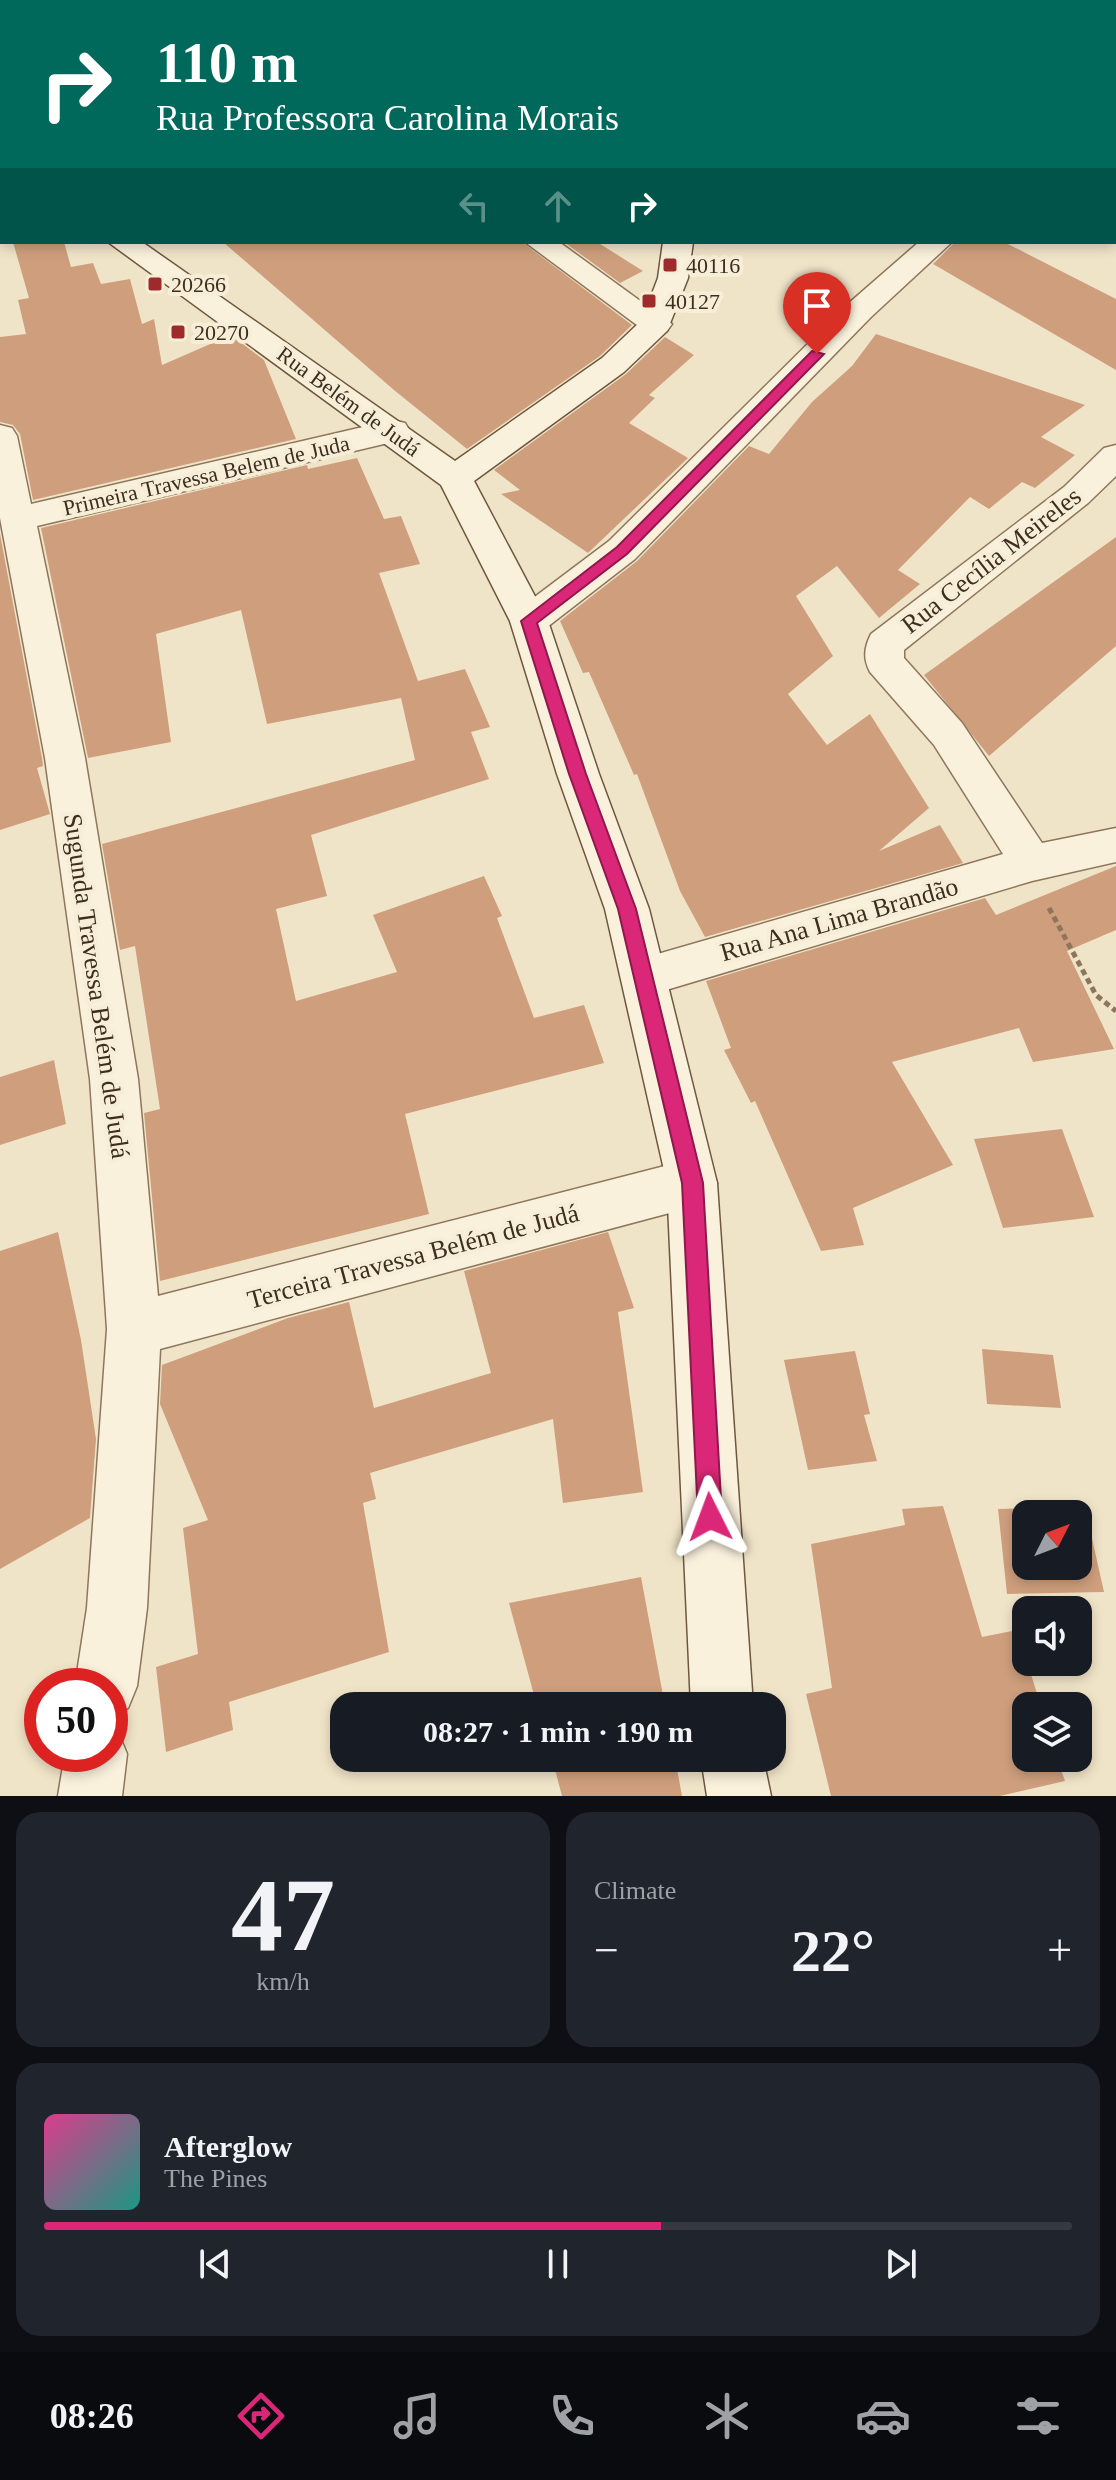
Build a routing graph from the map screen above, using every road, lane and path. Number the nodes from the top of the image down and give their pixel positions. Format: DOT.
graph roads {
  1 [pos="126,244"];
  2 [pos="543,244"];
  3 [pos="678,244"];
  4 [pos="935,244"];
  5 [pos="656,324"];
  6 [pos="393,431"];
  7 [pos="0,436"];
  8 [pos="1116,456"];
  9 [pos="455,478"];
  10 [pos="18,519"];
  11 [pos="529,621"];
  12 [pos="1116,845"];
  13 [pos="1032,863"];
  14 [pos="646,976"];
  15 [pos="1116,1011"];
  16 [pos="692,1183"];
  17 [pos="134,1329"];
  18 [pos="109,1668"];
  19 [pos="721,1692"];
  20 [pos="93,1772"];
  21 [pos="735,1772"];
  22 [pos="90,1796"];
  23 [pos="739,1796"];
  1 -- 6 [label="street, Rua Belém de Judá"];
  2 -- 5 [label="street"];
  3 -- 5 [label="street"];
  4 -- 11 [label="street"];
  5 -- 9 [label="street"];
  6 -- 9 [label="street, Rua Belém de Judá"];
  6 -- 10 [label="street, Primeira Travessa Belem de Juda"];
  7 -- 10 [label="street, Sugunda Travessa Belém de Judá"];
  8 -- 13 [label="street, Rua Cecília Meireles"];
  9 -- 11 [label="street"];
  10 -- 17 [label="street, Sugunda Travessa Belém de Judá"];
  11 -- 14 [label="street"];
  12 -- 13 [label="street, Rua Ana Lima Brandão"];
  13 -- 14 [label="street, Rua Ana Lima Brandão"];
  13 -- 15 [label="path"];
  14 -- 16 [label="street"];
  16 -- 17 [label="street, Terceira Travessa Belém de Judá"];
  16 -- 19 [label="street"];
  17 -- 18 [label="street, Sugunda Travessa Belém de Judá"];
  20 -- 22 [label="street"];
  21 -- 23 [label="street"];
}
